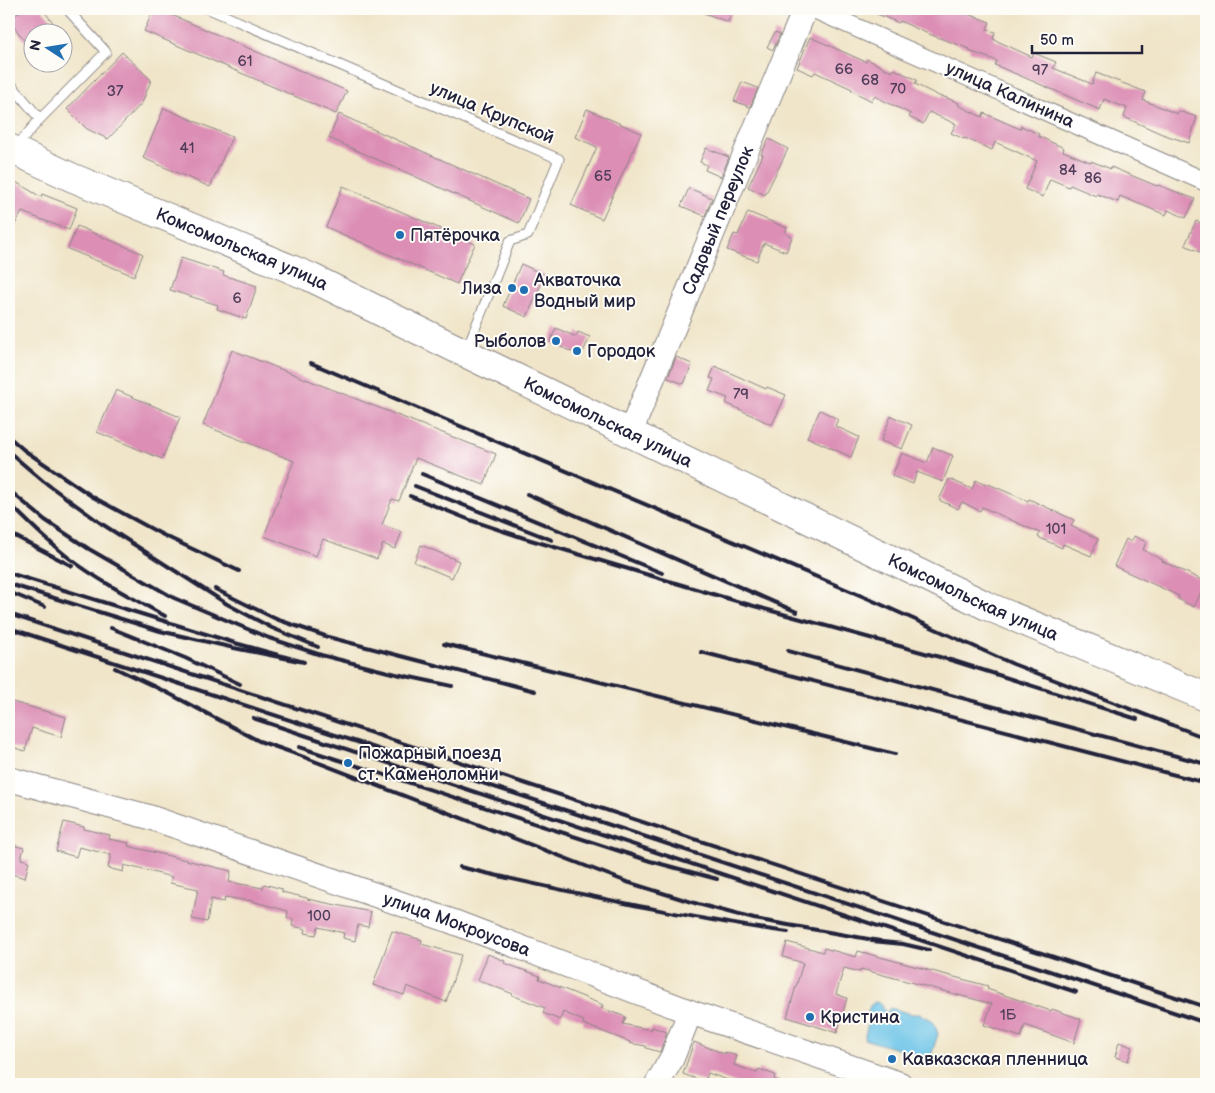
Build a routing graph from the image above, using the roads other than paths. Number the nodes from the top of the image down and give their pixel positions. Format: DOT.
graph roads {
  1 [pos="67,9"];
  2 [pos="209,9"];
  3 [pos="805,9"];
  4 [pos="814,9"];
  5 [pos="9,82"];
  6 [pos="40,119"];
  7 [pos="11,149"];
  8 [pos="1206,182"];
  9 [pos="465,353"];
  10 [pos="630,433"];
  11 [pos="1206,697"];
  12 [pos="9,779"];
  13 [pos="690,1012"];
  14 [pos="657,1084"];
  15 [pos="900,1084"];
  1 -- 6 [label="lane"];
  2 -- 9 [label="lane, улица Крупской"];
  3 -- 10 [label="street, Садовый переулок"];
  4 -- 8 [label="street, улица Калинина"];
  5 -- 6 [label="lane"];
  6 -- 7 [label="lane"];
  7 -- 9 [label="main road, Комсомольская улица"];
  9 -- 10 [label="main road, Комсомольская улица"];
  10 -- 11 [label="main road, Комсомольская улица"];
  12 -- 13 [label="street, улица Мокроусова"];
  13 -- 14 [label="street"];
  13 -- 15 [label="street, улица Мокроусова"];
}
